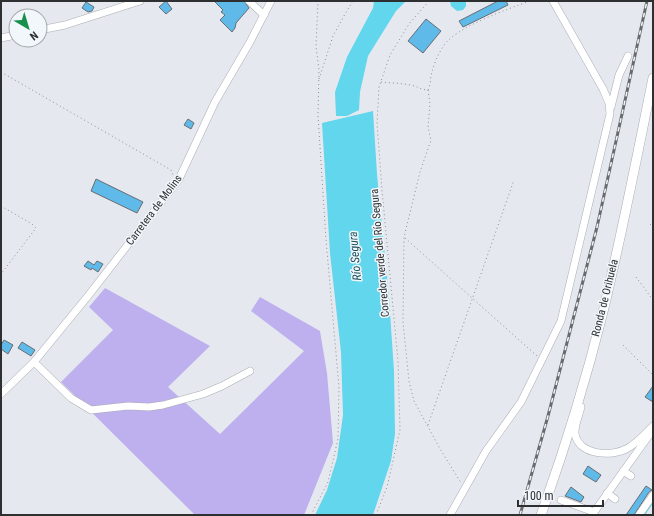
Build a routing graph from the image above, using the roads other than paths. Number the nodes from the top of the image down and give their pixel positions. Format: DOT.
graph roads {
  1 [pos="140,1"];
  2 [pos="249,1"];
  3 [pos="271,1"];
  4 [pos="553,1"];
  5 [pos="264,15"];
  6 [pos="48,29"];
  7 [pos="628,56"];
  8 [pos="653,78"];
  9 [pos="610,114"];
  10 [pos="603,313"];
  11 [pos="34,362"];
  12 [pos="250,371"];
  13 [pos="2,392"];
  14 [pos="653,430"];
  15 [pos="623,471"];
  16 [pos="631,476"];
  17 [pos="464,488"];
  18 [pos="608,492"];
  19 [pos="653,495"];
  20 [pos="616,497"];
  21 [pos="561,500"];
  22 [pos="593,513"];
  23 [pos="450,515"];
  24 [pos="455,515"];
  25 [pos="541,515"];
  26 [pos="639,515"];
  1 -- 6 [label="street"];
  2 -- 5 [label="street"];
  3 -- 5 [label="street, Carretera de Molins"];
  4 -- 9 [label="street"];
  5 -- 11 [label="street, Carretera de Molins"];
  7 -- 9 [label="street"];
  8 -- 10 [label="main road, Ronda de Orihuela"];
  9 -- 17 [label="street"];
  10 -- 14 [label="street"];
  10 -- 25 [label="main road, Ronda de Orihuela"];
  11 -- 12 [label="street"];
  11 -- 13 [label="street, Carretera de Molins"];
  14 -- 15 [label="street"];
  15 -- 16 [label="street"];
  15 -- 18 [label="street"];
  17 -- 23 [label="street"];
  17 -- 24 [label="street"];
  18 -- 20 [label="street"];
  18 -- 22 [label="street"];
  19 -- 26 [label="street"];
  21 -- 22 [label="street"];
}
